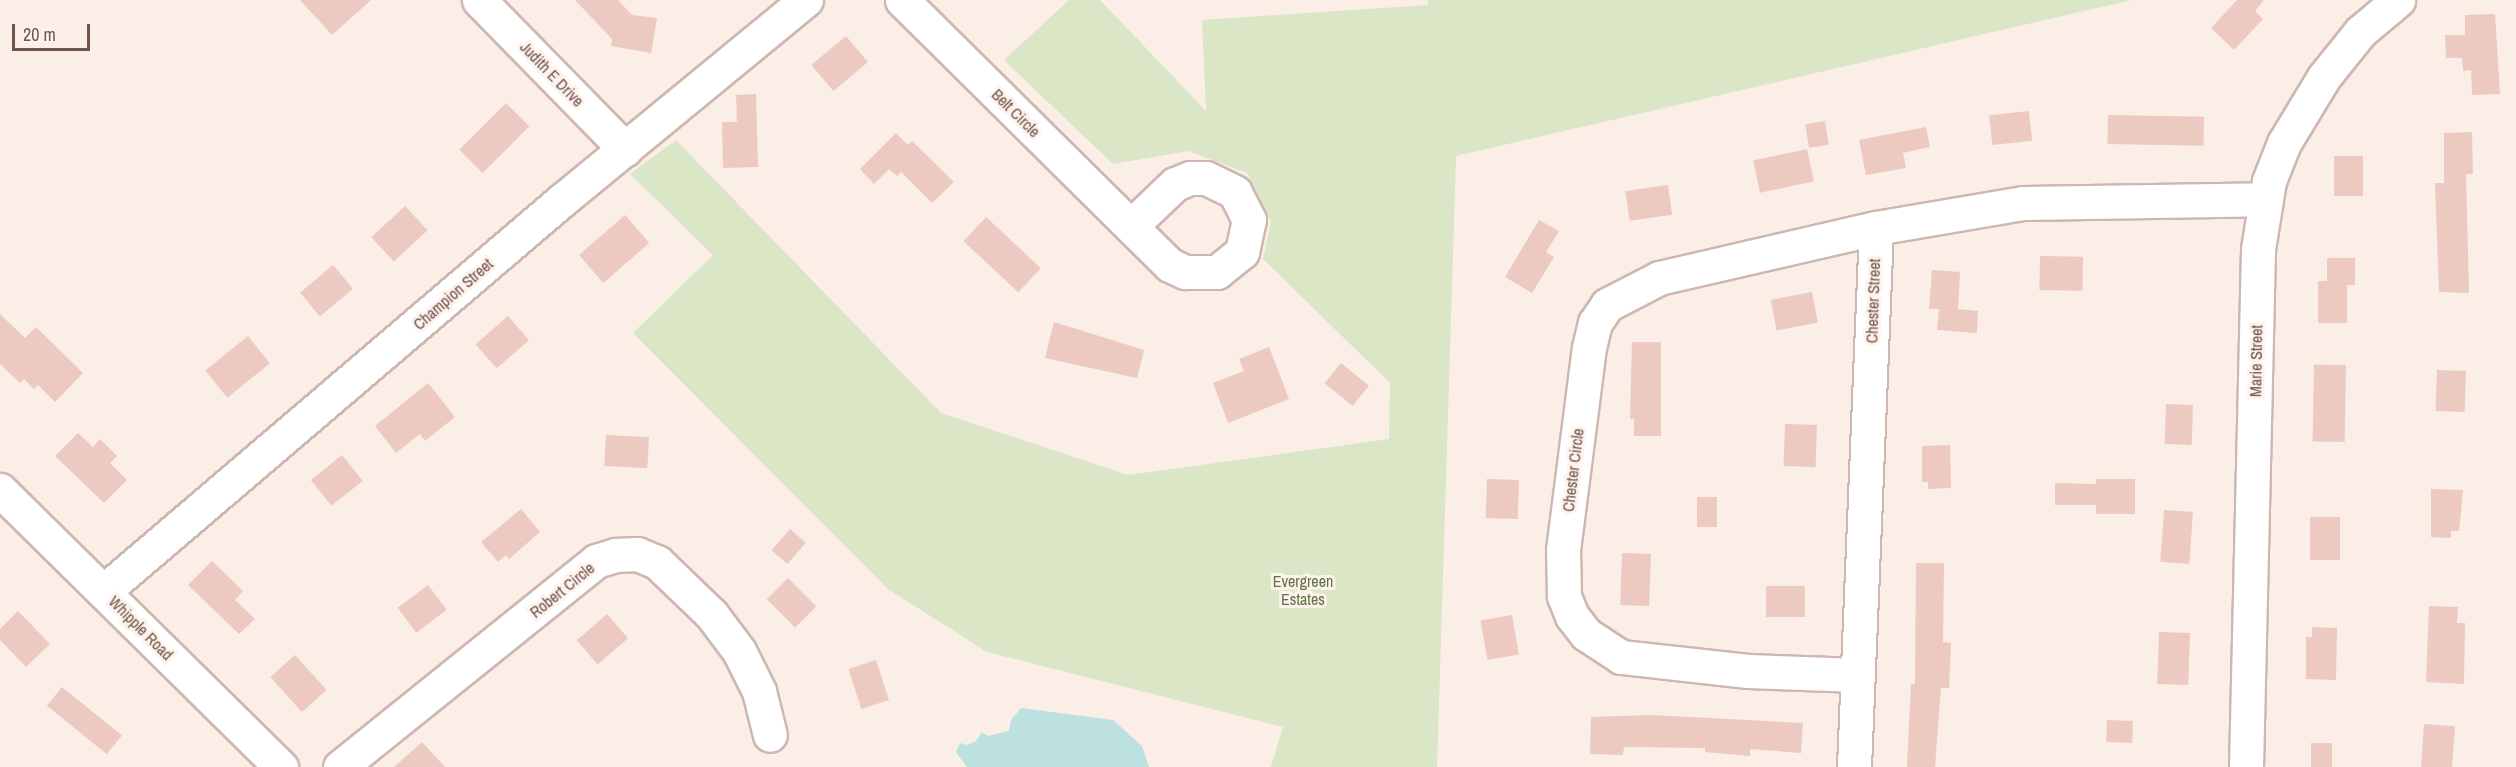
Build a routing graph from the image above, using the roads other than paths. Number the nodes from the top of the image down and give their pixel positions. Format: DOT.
graph roads {
  1 [pos="479,0"];
  2 [pos="806,0"];
  3 [pos="902,0"];
  4 [pos="2398,0"];
  5 [pos="625,149"];
  6 [pos="2266,199"];
  7 [pos="1131,226"];
  8 [pos="1875,228"];
  9 [pos="0,490"];
  10 [pos="104,591"];
  11 [pos="1858,675"];
  12 [pos="770,735"];
  13 [pos="281,767"];
  14 [pos="340,767"];
  15 [pos="1854,767"];
  16 [pos="2246,767"];
  1 -- 5 [label="street, Judith E Drive"];
  2 -- 5 [label="street, Champion Street"];
  3 -- 7 [label="street, Belt Circle"];
  4 -- 6 [label="street, Marie Street"];
  5 -- 10 [label="street, Champion Street"];
  6 -- 8 [label="street"];
  6 -- 16 [label="street, Marie Street"];
  8 -- 11 [label="street, Chester Street"];
  8 -- 11 [label="street, Chester Circle"];
  9 -- 10 [label="street, Whipple Road"];
  10 -- 13 [label="street, Whipple Road"];
  11 -- 15 [label="street, Chester Street"];
  12 -- 14 [label="street, Robert Circle"];
}
